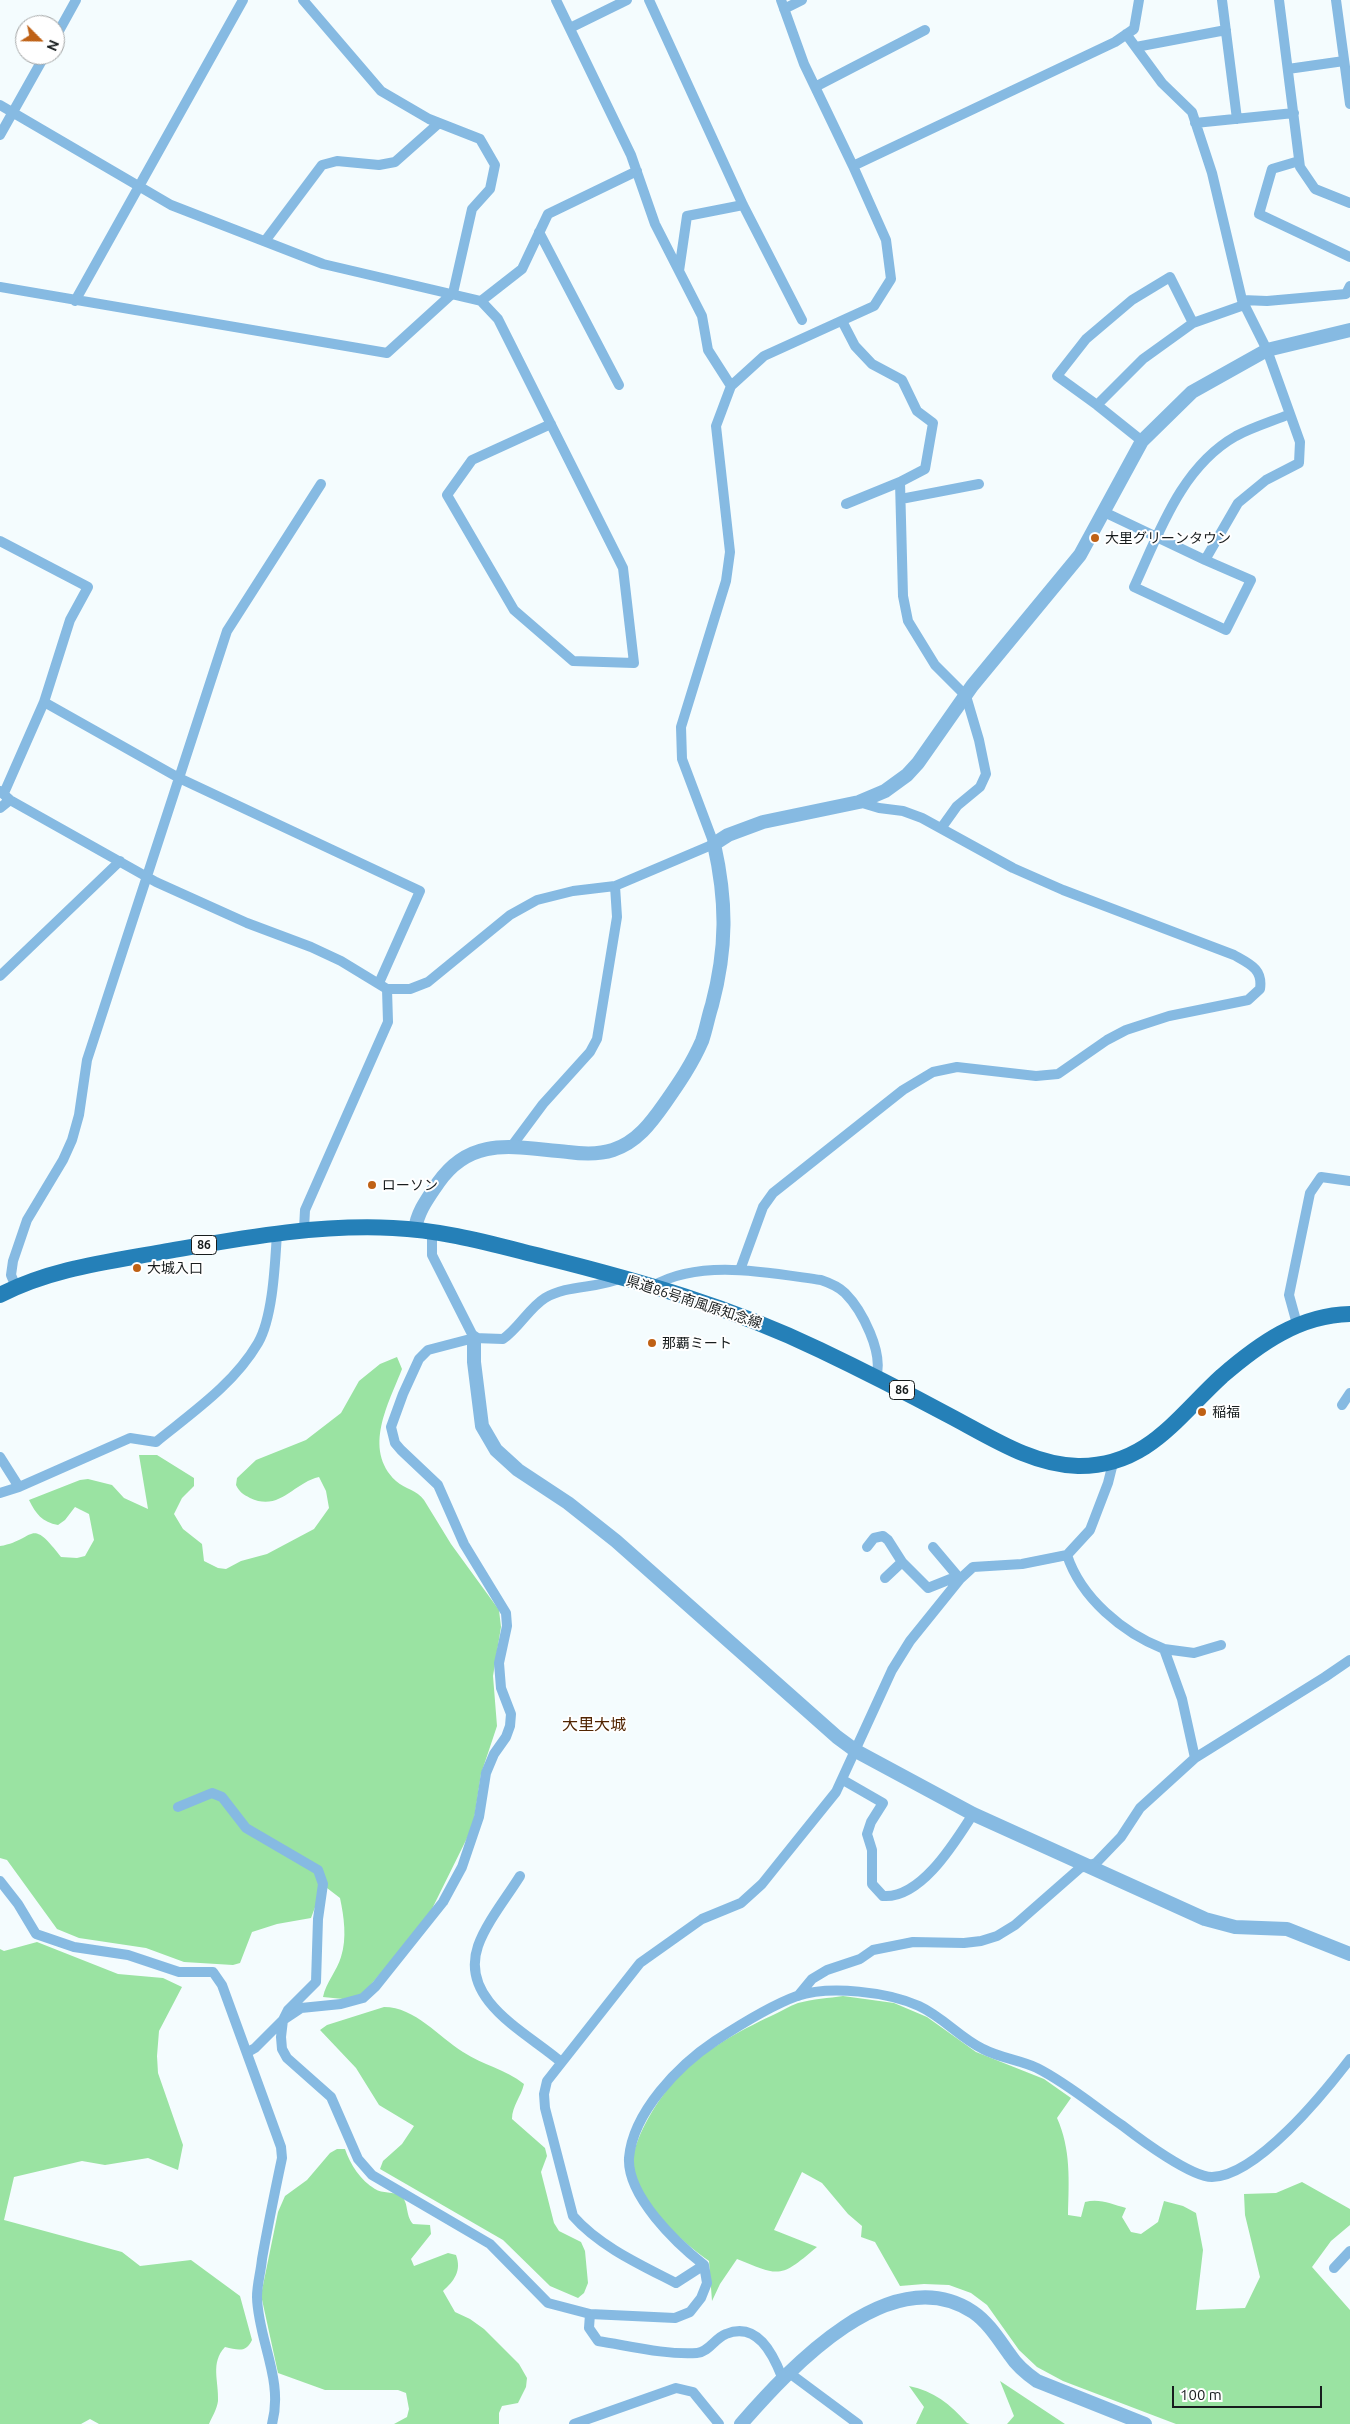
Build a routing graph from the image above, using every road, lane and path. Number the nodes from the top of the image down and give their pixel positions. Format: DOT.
graph roads {
  1 [pos="76,0"];
  2 [pos="243,0"];
  3 [pos="303,0"];
  4 [pos="556,0"];
  5 [pos="627,0"];
  6 [pos="649,0"];
  7 [pos="802,0"];
  8 [pos="1139,0"];
  9 [pos="1222,0"];
  10 [pos="1280,0"];
  11 [pos="1336,0"];
  12 [pos="783,5"];
  13 [pos="65,20"];
  14 [pos="570,28"];
  15 [pos="925,30"];
  16 [pos="1226,30"];
  17 [pos="1126,34"];
  18 [pos="1136,47"];
  19 [pos="1344,62"];
  20 [pos="39,65"];
  21 [pos="1288,69"];
  22 [pos="815,87"];
  23 [pos="1350,104"];
  24 [pos="0,105"];
  25 [pos="12,113"];
  26 [pos="1294,113"];
  27 [pos="1237,119"];
  28 [pos="439,123"];
  29 [pos="1196,124"];
  30 [pos="0,135"];
  31 [pos="1299,160"];
  32 [pos="853,166"];
  33 [pos="636,171"];
  34 [pos="139,186"];
  35 [pos="1350,203"];
  36 [pos="743,205"];
  37 [pos="540,232"];
  38 [pos="265,241"];
  39 [pos="1350,257"];
  40 [pos="679,271"];
  41 [pos="0,286"];
  42 [pos="1350,286"];
  43 [pos="453,293"];
  44 [pos="481,300"];
  45 [pos="75,301"];
  46 [pos="1243,303"];
  47 [pos="802,320"];
  48 [pos="842,321"];
  49 [pos="1193,323"];
  50 [pos="1350,330"];
  51 [pos="1267,350"];
  52 [pos="619,385"];
  53 [pos="731,386"];
  54 [pos="1096,405"];
  55 [pos="1290,414"];
  56 [pos="551,424"];
  57 [pos="1142,442"];
  58 [pos="900,482"];
  59 [pos="321,484"];
  60 [pos="980,484"];
  61 [pos="901,498"];
  62 [pos="846,504"];
  63 [pos="1104,512"];
  64 [pos="1157,537"];
  65 [pos="0,541"];
  66 [pos="1205,560"];
  67 [pos="966,696"];
  68 [pos="44,702"];
  69 [pos="179,778"];
  70 [pos="4,795"];
  71 [pos="859,802"];
  72 [pos="0,808"];
  73 [pos="942,827"];
  74 [pos="714,844"];
  75 [pos="120,861"];
  76 [pos="148,877"];
  77 [pos="615,886"];
  78 [pos="0,976"];
  79 [pos="383,986"];
  80 [pos="511,1147"];
  81 [pos="1350,1181"];
  82 [pos="304,1229"];
  83 [pos="415,1230"];
  84 [pos="432,1232"];
  85 [pos="277,1233"];
  86 [pos="740,1270"];
  87 [pos="621,1278"];
  88 [pos="653,1286"];
  89 [pos="16,1287"];
  90 [pos="0,1295"];
  91 [pos="1350,1314"];
  92 [pos="1297,1324"];
  93 [pos="474,1338"];
  94 [pos="876,1377"];
  95 [pos="1350,1393"];
  96 [pos="1342,1405"];
  97 [pos="0,1457"];
  98 [pos="1113,1463"];
  99 [pos="19,1487"];
  100 [pos="0,1493"];
  101 [pos="867,1547"];
  102 [pos="933,1547"];
  103 [pos="1067,1556"];
  104 [pos="902,1562"];
  105 [pos="959,1577"];
  106 [pos="885,1578"];
  107 [pos="1221,1644"];
  108 [pos="1164,1649"];
  109 [pos="1350,1660"];
  110 [pos="856,1751"];
  111 [pos="1195,1758"];
  112 [pos="843,1780"];
  113 [pos="178,1807"];
  114 [pos="973,1814"];
  115 [pos="1088,1865"];
  116 [pos="520,1876"];
  117 [pos="0,1881"];
  118 [pos="1350,1954"];
  119 [pos="798,1996"];
  120 [pos="283,2020"];
  121 [pos="248,2052"];
  122 [pos="1350,2058"];
  123 [pos="562,2062"];
  124 [pos="1350,2251"];
  125 [pos="704,2265"];
  126 [pos="1334,2268"];
  127 [pos="590,2314"];
  128 [pos="785,2374"];
  129 [pos="272,2424"];
  130 [pos="574,2424"];
  131 [pos="719,2424"];
  132 [pos="741,2424"];
  133 [pos="858,2424"];
  134 [pos="1145,2424"];
  1 -- 13 [label="street"];
  2 -- 34 [label="street"];
  3 -- 28 [label="street"];
  4 -- 14 [label="street"];
  5 -- 14 [label="street"];
  6 -- 36 [label="street"];
  7 -- 12 [label="street"];
  8 -- 17 [label="street"];
  9 -- 16 [label="street"];
  10 -- 21 [label="street"];
  11 -- 19 [label="street"];
  12 -- 22 [label="street"];
  14 -- 33 [label="street"];
  15 -- 22 [label="street"];
  16 -- 18 [label="street"];
  16 -- 27 [label="street"];
  17 -- 18 [label="street"];
  17 -- 32 [label="street"];
  18 -- 29 [label="street"];
  19 -- 21 [label="street"];
  19 -- 23 [label="street"];
  20 -- 25 [label="street"];
  21 -- 26 [label="street"];
  22 -- 32 [label="street"];
  24 -- 25 [label="street"];
  25 -- 30 [label="street"];
  25 -- 34 [label="street"];
  26 -- 27 [label="street"];
  26 -- 31 [label="street"];
  27 -- 29 [label="street"];
  28 -- 38 [label="street"];
  28 -- 43 [label="street"];
  29 -- 46 [label="street"];
  31 -- 35 [label="street"];
  31 -- 39 [label="street"];
  32 -- 48 [label="street"];
  33 -- 37 [label="street"];
  33 -- 40 [label="street"];
  34 -- 38 [label="street"];
  34 -- 45 [label="street"];
  36 -- 40 [label="street"];
  36 -- 47 [label="street"];
  37 -- 44 [label="street"];
  37 -- 52 [label="street"];
  38 -- 43 [label="street"];
  40 -- 53 [label="street"];
  41 -- 45 [label="street"];
  42 -- 46 [label="street"];
  43 -- 44 [label="street"];
  43 -- 45 [label="street"];
  44 -- 56 [label="street"];
  46 -- 49 [label="street"];
  46 -- 51 [label="street"];
  48 -- 53 [label="street"];
  48 -- 58 [label="street"];
  49 -- 54 [label="street"];
  49 -- 54 [label="street"];
  50 -- 51 [label="street"];
  51 -- 55 [label="street"];
  51 -- 57 [label="street"];
  53 -- 74 [label="street"];
  54 -- 57 [label="street"];
  55 -- 64 [label="street"];
  55 -- 66 [label="street"];
  57 -- 63 [label="street"];
  58 -- 61 [label="street"];
  58 -- 62 [label="street"];
  59 -- 69 [label="street"];
  60 -- 61 [label="street"];
  61 -- 67 [label="street"];
  63 -- 64 [label="street"];
  63 -- 67 [label="street"];
  64 -- 66 [label="street"];
  64 -- 66 [label="street"];
  65 -- 68 [label="street"];
  67 -- 71 [label="street"];
  67 -- 73 [label="street"];
  68 -- 69 [label="street"];
  68 -- 70 [label="street"];
  69 -- 76 [label="street"];
  69 -- 79 [label="street"];
  70 -- 72 [label="street"];
  70 -- 75 [label="street"];
  71 -- 73 [label="street"];
  71 -- 74 [label="street"];
  73 -- 86 [label="street"];
  74 -- 77 [label="street"];
  74 -- 80 [label="street"];
  75 -- 76 [label="street"];
  75 -- 78 [label="street"];
  76 -- 79 [label="street"];
  76 -- 89 [label="street"];
  77 -- 79 [label="street"];
  77 -- 80 [label="street"];
  79 -- 82 [label="street"];
  80 -- 83 [label="street"];
  81 -- 92 [label="street"];
  82 -- 83 [label="main road, 県道86号南風原知念線 / 86"];
  82 -- 85 [label="main road, 県道86号南風原知念線 / 86"];
  83 -- 84 [label="main road, 県道86号南風原知念線 / 86"];
  84 -- 87 [label="main road, 県道86号南風原知念線 / 86"];
  84 -- 93 [label="street"];
  85 -- 89 [label="main road, 県道86号南風原知念線 / 86"];
  85 -- 99 [label="street"];
  86 -- 88 [label="street"];
  86 -- 94 [label="street"];
  87 -- 88 [label="main road, 県道86号南風原知念線 / 86"];
  87 -- 93 [label="street"];
  88 -- 94 [label="main road, 県道86号南風原知念線 / 86"];
  89 -- 90 [label="main road, 県道86号南風原知念線 / 86"];
  91 -- 92 [label="main road, 県道86号南風原知念線 / 86"];
  92 -- 98 [label="main road, 県道86号南風原知念線 / 86"];
  93 -- 110 [label="street"];
  93 -- 120 [label="street"];
  94 -- 98 [label="main road, 県道86号南風原知念線 / 86"];
  95 -- 96 [label="street"];
  97 -- 99 [label="street"];
  98 -- 103 [label="street"];
  99 -- 100 [label="street"];
  101 -- 104 [label="street"];
  102 -- 105 [label="street"];
  103 -- 105 [label="street"];
  103 -- 108 [label="street"];
  104 -- 105 [label="street"];
  104 -- 106 [label="street"];
  105 -- 110 [label="street"];
  107 -- 108 [label="street"];
  108 -- 111 [label="street"];
  109 -- 111 [label="street"];
  110 -- 112 [label="street"];
  110 -- 114 [label="street"];
  111 -- 115 [label="street"];
  112 -- 114 [label="street"];
  112 -- 123 [label="street"];
  113 -- 120 [label="street"];
  114 -- 115 [label="street"];
  115 -- 118 [label="street"];
  115 -- 119 [label="street"];
  116 -- 123 [label="street"];
  117 -- 121 [label="street"];
  119 -- 122 [label="street"];
  119 -- 125 [label="street"];
  120 -- 121 [label="street"];
  120 -- 127 [label="street"];
  121 -- 129 [label="street"];
  123 -- 125 [label="street"];
  124 -- 126 [label="street"];
  125 -- 127 [label="street"];
  127 -- 128 [label="street"];
  128 -- 132 [label="street"];
  128 -- 133 [label="street"];
  128 -- 134 [label="street"];
  130 -- 131 [label="street"];
}
